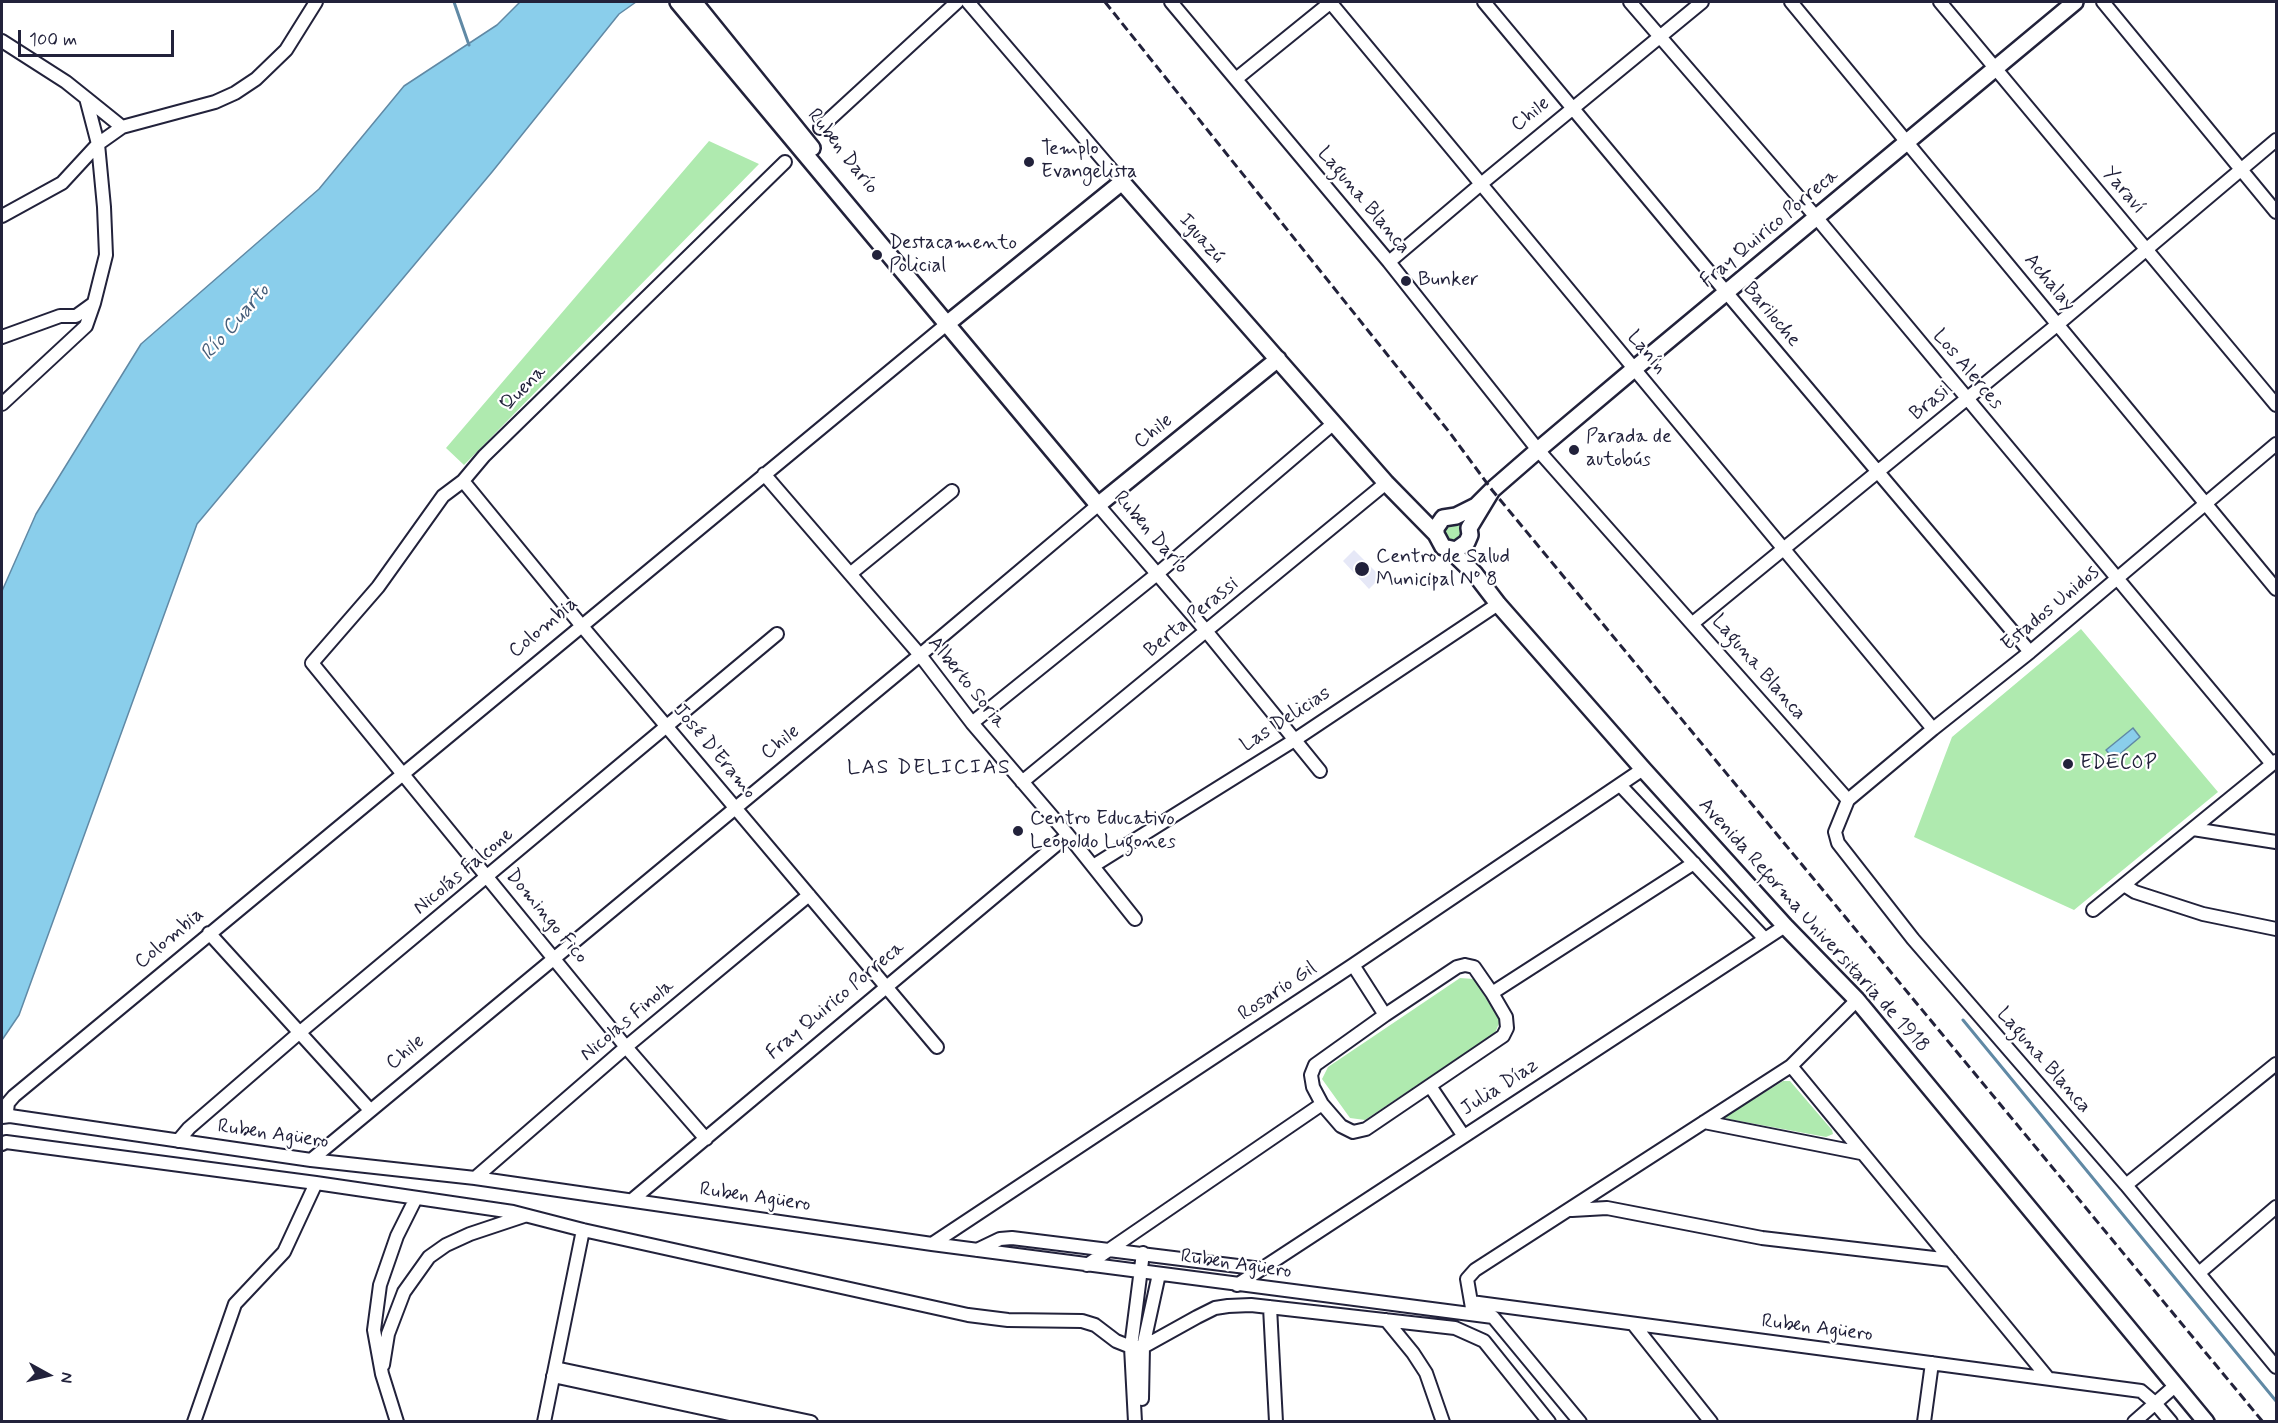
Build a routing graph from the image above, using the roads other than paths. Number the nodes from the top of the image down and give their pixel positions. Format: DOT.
graph roads {
  1 [pos="316,2"];
  2 [pos="678,2"];
  3 [pos="694,2"];
  4 [pos="957,2"];
  5 [pos="968,2"];
  6 [pos="1171,2"];
  7 [pos="1331,2"];
  8 [pos="1484,2"];
  9 [pos="1630,2"];
  10 [pos="1702,2"];
  11 [pos="1791,2"];
  12 [pos="1940,2"];
  13 [pos="2075,2"];
  14 [pos="2103,2"];
  15 [pos="1659,36"];
  16 [pos="2,41"];
  17 [pos="1995,68"];
  18 [pos="1236,79"];
  19 [pos="764,96"];
  20 [pos="86,98"];
  21 [pos="1573,108"];
  22 [pos="122,127"];
  23 [pos="820,128"];
  24 [pos="2277,140"];
  25 [pos="1908,143"];
  26 [pos="98,144"];
  27 [pos="785,162"];
  28 [pos="2241,169"];
  29 [pos="1122,182"];
  30 [pos="1480,184"];
  31 [pos="2277,212"];
  32 [pos="2,216"];
  33 [pos="1816,217"];
  34 [pos="2146,248"];
  35 [pos="1389,262"];
  36 [pos="1726,292"];
  37 [pos="94,303"];
  38 [pos="948,323"];
  39 [pos="2058,324"];
  40 [pos="2,337"];
  41 [pos="1278,359"];
  42 [pos="1634,369"];
  43 [pos="1966,399"];
  44 [pos="2,404"];
  45 [pos="2277,405"];
  46 [pos="1334,423"];
  47 [pos="2277,444"];
  48 [pos="1538,450"];
  49 [pos="1877,471"];
  50 [pos="764,474"];
  51 [pos="463,481"];
  52 [pos="1386,483"];
  53 [pos="1492,490"];
  54 [pos="952,491"];
  55 [pos="1405,504"];
  56 [pos="2205,504"];
  57 [pos="1098,506"];
  58 [pos="1449,517"];
  59 [pos="1436,534"];
  60 [pos="1468,535"];
  61 [pos="1783,548"];
  62 [pos="1449,549"];
  63 [pos="850,574"];
  64 [pos="1157,574"];
  65 [pos="1475,574"];
  66 [pos="2117,579"];
  67 [pos="2277,589"];
  68 [pos="1498,604"];
  69 [pos="1693,623"];
  70 [pos="581,625"];
  71 [pos="1207,632"];
  72 [pos="777,634"];
  73 [pos="2030,652"];
  74 [pos="920,655"];
  75 [pos="312,663"];
  76 [pos="972,723"];
  77 [pos="667,727"];
  78 [pos="1933,729"];
  79 [pos="1293,741"];
  80 [pos="2274,763"];
  81 [pos="1643,769"];
  82 [pos="1320,771"];
  83 [pos="401,773"];
  84 [pos="1022,782"];
  85 [pos="1620,785"];
  86 [pos="1848,800"];
  87 [pos="735,807"];
  88 [pos="2193,829"];
  89 [pos="1068,835"];
  90 [pos="2277,842"];
  91 [pos="1694,863"];
  92 [pos="1093,866"];
  93 [pos="488,877"];
  94 [pos="2124,885"];
  95 [pos="809,895"];
  96 [pos="2094,910"];
  97 [pos="1135,919"];
  98 [pos="1785,926"];
  99 [pos="2277,929"];
  100 [pos="210,933"];
  101 [pos="1765,939"];
  102 [pos="554,957"];
  103 [pos="1353,965"];
  104 [pos="886,986"];
  105 [pos="1492,993"];
  106 [pos="1857,1000"];
  107 [pos="1385,1015"];
  108 [pos="299,1033"];
  109 [pos="626,1047"];
  110 [pos="937,1047"];
  111 [pos="2277,1064"];
  112 [pos="1791,1066"];
  113 [pos="1430,1086"];
  114 [pos="1322,1104"];
  115 [pos="370,1110"];
  116 [pos="6,1117"];
  117 [pos="1704,1122"];
  118 [pos="1462,1136"];
  119 [pos="706,1139"];
  120 [pos="178,1142"];
  121 [pos="2,1144"];
  122 [pos="1861,1153"];
  123 [pos="311,1160"];
  124 [pos="475,1179"];
  125 [pos="316,1183"];
  126 [pos="2126,1185"];
  127 [pos="416,1198"];
  128 [pos="632,1200"];
  129 [pos="2277,1207"];
  130 [pos="1569,1210"];
  131 [pos="524,1216"];
  132 [pos="583,1230"];
  133 [pos="932,1244"];
  134 [pos="1110,1249"];
  135 [pos="976,1250"];
  136 [pos="1143,1253"];
  137 [pos="1951,1260"];
  138 [pos="1087,1265"];
  139 [pos="1262,1269"];
  140 [pos="1140,1272"];
  141 [pos="2199,1273"];
  142 [pos="1159,1274"];
  143 [pos="1237,1285"];
  144 [pos="1471,1302"];
  145 [pos="1270,1307"];
  146 [pos="1474,1315"];
  147 [pos="1386,1320"];
  148 [pos="1634,1325"];
  149 [pos="1137,1347"];
  150 [pos="1932,1363"];
  151 [pos="2277,1367"];
  152 [pos="554,1372"];
  153 [pos="382,1374"];
  154 [pos="2048,1378"];
  155 [pos="2176,1385"];
  156 [pos="2155,1402"];
  157 [pos="200,1406"];
  158 [pos="194,1422"];
  159 [pos="204,1422"];
  160 [pos="397,1422"];
  161 [pos="544,1422"];
  162 [pos="767,1422"];
  163 [pos="811,1422"];
  164 [pos="1135,1422"];
  165 [pos="1143,1422"];
  166 [pos="1276,1422"];
  167 [pos="1443,1422"];
  168 [pos="1549,1422"];
  169 [pos="1580,1422"];
  170 [pos="1711,1422"];
  171 [pos="1924,1422"];
  172 [pos="2134,1422"];
  173 [pos="2171,1422"];
  174 [pos="2206,1422"];
  1 -- 22 [label="street"];
  2 -- 19 [label="main road"];
  3 -- 19 [label="main road"];
  4 -- 23 [label="street"];
  5 -- 29 [label="street, Iguazú"];
  6 -- 18 [label="street, Laguna Blanca"];
  7 -- 18 [label="street"];
  7 -- 30 [label="street, Lanín"];
  8 -- 21 [label="street, Bariloche"];
  9 -- 15 [label="street, Los Alerces"];
  10 -- 15 [label="street, Chile"];
  11 -- 25 [label="street, Achalay"];
  12 -- 17 [label="street, Yaraví"];
  13 -- 17 [label="main road, Fray Quirico Porreca"];
  14 -- 28 [label="street"];
  15 -- 21 [label="street, Chile"];
  15 -- 33 [label="street, Los Alerces"];
  16 -- 20 [label="street"];
  17 -- 25 [label="main road, Fray Quirico Porreca"];
  17 -- 34 [label="street, Yaraví"];
  18 -- 35 [label="street, Laguna Blanca"];
  19 -- 38 [label="main road, Ruben Darío"];
  20 -- 22 [label="street"];
  20 -- 26 [label="street"];
  21 -- 30 [label="street, Chile"];
  21 -- 36 [label="street, Bariloche"];
  22 -- 26 [label="street"];
  24 -- 28 [label="street, Brasil"];
  25 -- 33 [label="main road, Fray Quirico Porreca"];
  25 -- 39 [label="street, Achalay"];
  26 -- 32 [label="street"];
  26 -- 37 [label="street"];
  27 -- 51 [label="street, Quena"];
  28 -- 31 [label="street"];
  28 -- 34 [label="street, Brasil"];
  29 -- 38 [label="main road, Colombia"];
  29 -- 41 [label="main road, Iguazú"];
  30 -- 35 [label="street, Chile"];
  30 -- 42 [label="street, Lanín"];
  33 -- 36 [label="main road, Fray Quirico Porreca"];
  33 -- 43 [label="street, Los Alerces"];
  34 -- 39 [label="street, Brasil"];
  34 -- 45 [label="street, Yaraví"];
  35 -- 48 [label="street, Laguna Blanca"];
  36 -- 42 [label="main road, Fray Quirico Porreca"];
  36 -- 49 [label="street, Bariloche"];
  37 -- 40 [label="street"];
  37 -- 44 [label="street"];
  38 -- 50 [label="street, Colombia"];
  38 -- 57 [label="main road, Ruben Darío"];
  39 -- 43 [label="street, Brasil"];
  39 -- 56 [label="street, Achalay"];
  41 -- 46 [label="main road, Iguazú"];
  41 -- 57 [label="main road, Chile"];
  42 -- 48 [label="main road, Fray Quirico Porreca"];
  42 -- 61 [label="street, Lanín"];
  43 -- 49 [label="street, Brasil"];
  43 -- 66 [label="street, Los Alerces"];
  46 -- 52 [label="main road, Iguazú"];
  46 -- 64 [label="street"];
  47 -- 56 [label="street, Estados Unidos"];
  48 -- 53 [label="main road, Fray Quirico Porreca"];
  48 -- 69 [label="street, Laguna Blanca"];
  49 -- 61 [label="street, Brasil"];
  49 -- 73 [label="street, Bariloche"];
  50 -- 63 [label="street, Alberto Soria"];
  50 -- 70 [label="street, Colombia"];
  51 -- 70 [label="street, José D'Eramo"];
  51 -- 75 [label="street, Quena"];
  52 -- 55 [label="main road, Iguazú"];
  52 -- 71 [label="street, Berta Perassi"];
  53 -- 58 [label="main road, Fray Quirico Porreca"];
  53 -- 60 [label="main road, Fray Quirico Porreca"];
  54 -- 63 [label="street"];
  55 -- 58 [label="main road, Iguazú"];
  55 -- 59 [label="main road, Iguazú"];
  56 -- 66 [label="street, Estados Unidos"];
  56 -- 67 [label="street, Achalay"];
  57 -- 64 [label="street, Ruben Darío"];
  57 -- 74 [label="street, Chile"];
  58 -- 59 [label="main road"];
  58 -- 60 [label="main road"];
  59 -- 62 [label="main road"];
  60 -- 62 [label="main road"];
  60 -- 65 [label="main road"];
  61 -- 69 [label="street, Brasil"];
  61 -- 78 [label="street, Lanín"];
  62 -- 65 [label="main road"];
  63 -- 74 [label="street, Alberto Soria"];
  64 -- 71 [label="street, Ruben Darío"];
  64 -- 76 [label="street"];
  65 -- 68 [label="main road"];
  66 -- 73 [label="street, Estados Unidos"];
  66 -- 80 [label="street, Los Alerces"];
  68 -- 79 [label="street, Las Delicias"];
  68 -- 81 [label="main road, Avenida Reforma Universitaria de 1918"];
  69 -- 86 [label="street, Laguna Blanca"];
  70 -- 77 [label="street, José D'Eramo"];
  70 -- 83 [label="street, Colombia"];
  71 -- 79 [label="street, Ruben Darío"];
  71 -- 84 [label="street, Berta Perassi"];
  72 -- 77 [label="street, Nicolás Falcone"];
  73 -- 78 [label="street, Estados Unidos"];
  74 -- 76 [label="street, Alberto Soria"];
  74 -- 87 [label="street, Chile"];
  75 -- 83 [label="street, Domingo Fico"];
  76 -- 84 [label="street, Alberto Soria"];
  77 -- 87 [label="street, José D'Eramo"];
  77 -- 93 [label="street, Nicolás Falcone"];
  78 -- 86 [label="street, Estados Unidos"];
  79 -- 82 [label="street, Ruben Darío"];
  79 -- 92 [label="street, Las Delicias"];
  80 -- 88 [label="street"];
  81 -- 85 [label="street, Rosario Gil"];
  81 -- 98 [label="main road, Avenida Reforma Universitaria de 1918"];
  83 -- 93 [label="street, Domingo Fico"];
  83 -- 100 [label="street, Colombia"];
  84 -- 89 [label="street, Alberto Soria"];
  85 -- 91 [label="street"];
  85 -- 103 [label="street, Rosario Gil"];
  86 -- 126 [label="street, Laguna Blanca"];
  87 -- 95 [label="street, José D'Eramo"];
  87 -- 102 [label="street, Chile"];
  88 -- 90 [label="street"];
  88 -- 94 [label="street"];
  89 -- 92 [label="street, Alberto Soria"];
  89 -- 104 [label="street, Fray Quirico Porreca"];
  91 -- 101 [label="street"];
  91 -- 105 [label="street"];
  92 -- 97 [label="street, Alberto Soria"];
  93 -- 102 [label="street, Domingo Fico"];
  93 -- 108 [label="street, Nicolás Falcone"];
  94 -- 96 [label="street"];
  94 -- 99 [label="street"];
  95 -- 104 [label="street, José D'Eramo"];
  95 -- 109 [label="street, Nicolas Finola"];
  98 -- 101 [label="street, Julia Díaz"];
  98 -- 106 [label="main road, Avenida Reforma Universitaria de 1918"];
  100 -- 108 [label="street"];
  100 -- 116 [label="street, Colombia"];
  101 -- 118 [label="street, Julia Díaz"];
  102 -- 109 [label="street, Domingo Fico"];
  102 -- 115 [label="street, Chile"];
  103 -- 107 [label="street"];
  103 -- 133 [label="street, Rosario Gil"];
  104 -- 110 [label="street, José D'Eramo"];
  104 -- 119 [label="street, Fray Quirico Porreca"];
  105 -- 107 [label="street"];
  105 -- 113 [label="street"];
  106 -- 112 [label="street"];
  106 -- 155 [label="main road, Avenida Reforma Universitaria de 1918"];
  107 -- 114 [label="street"];
  108 -- 115 [label="street"];
  108 -- 120 [label="street, Nicolás Falcone"];
  109 -- 119 [label="street, Domingo Fico"];
  109 -- 124 [label="street, Nicolas Finola"];
  111 -- 126 [label="street"];
  112 -- 117 [label="street"];
  112 -- 122 [label="street"];
  113 -- 114 [label="street"];
  113 -- 118 [label="street"];
  114 -- 134 [label="street"];
  115 -- 123 [label="street, Chile"];
  116 -- 120 [label="street, Ruben Agüero"];
  117 -- 122 [label="street"];
  117 -- 130 [label="street"];
  118 -- 139 [label="street, Julia Díaz"];
  119 -- 128 [label="street, Fray Quirico Porreca"];
  120 -- 123 [label="street, Ruben Agüero"];
  121 -- 125 [label="street"];
  122 -- 137 [label="street"];
  123 -- 124 [label="street, Ruben Agüero"];
  124 -- 128 [label="street, Ruben Agüero"];
  125 -- 127 [label="street"];
  125 -- 157 [label="street"];
  126 -- 141 [label="street, Laguna Blanca"];
  127 -- 131 [label="street"];
  127 -- 153 [label="street"];
  128 -- 133 [label="street, Ruben Agüero"];
  129 -- 141 [label="street"];
  130 -- 137 [label="street"];
  130 -- 144 [label="street"];
  131 -- 132 [label="street"];
  131 -- 153 [label="street"];
  132 -- 149 [label="street"];
  132 -- 152 [label="street"];
  133 -- 135 [label="street, Ruben Agüero"];
  134 -- 135 [label="street"];
  134 -- 136 [label="street"];
  134 -- 138 [label="street"];
  135 -- 138 [label="street, Ruben Agüero"];
  136 -- 139 [label="street"];
  136 -- 140 [label="street"];
  137 -- 154 [label="street"];
  138 -- 140 [label="street, Ruben Agüero"];
  139 -- 143 [label="street, Julia Díaz"];
  140 -- 142 [label="street, Ruben Agüero"];
  140 -- 149 [label="street"];
  141 -- 151 [label="street, Laguna Blanca"];
  142 -- 143 [label="street, Ruben Agüero"];
  142 -- 149 [label="street"];
  143 -- 146 [label="street, Ruben Agüero"];
  144 -- 146 [label="street"];
  144 -- 148 [label="street, Ruben Agüero"];
  145 -- 147 [label="street"];
  145 -- 149 [label="street"];
  145 -- 166 [label="street"];
  146 -- 169 [label="street, Ruben Agüero"];
  147 -- 167 [label="street"];
  147 -- 168 [label="street"];
  148 -- 150 [label="street, Ruben Agüero"];
  148 -- 170 [label="street"];
  149 -- 164 [label="street"];
  149 -- 165 [label="street"];
  150 -- 154 [label="street, Ruben Agüero"];
  150 -- 171 [label="street"];
  152 -- 161 [label="street"];
  152 -- 162 [label="street"];
  152 -- 163 [label="street"];
  153 -- 160 [label="street"];
  154 -- 156 [label="street, Ruben Agüero"];
  155 -- 156 [label="street"];
  155 -- 174 [label="main road, Avenida Reforma Universitaria de 1918"];
  156 -- 172 [label="street"];
  156 -- 173 [label="street"];
  157 -- 158 [label="street"];
  157 -- 159 [label="street"];
}
